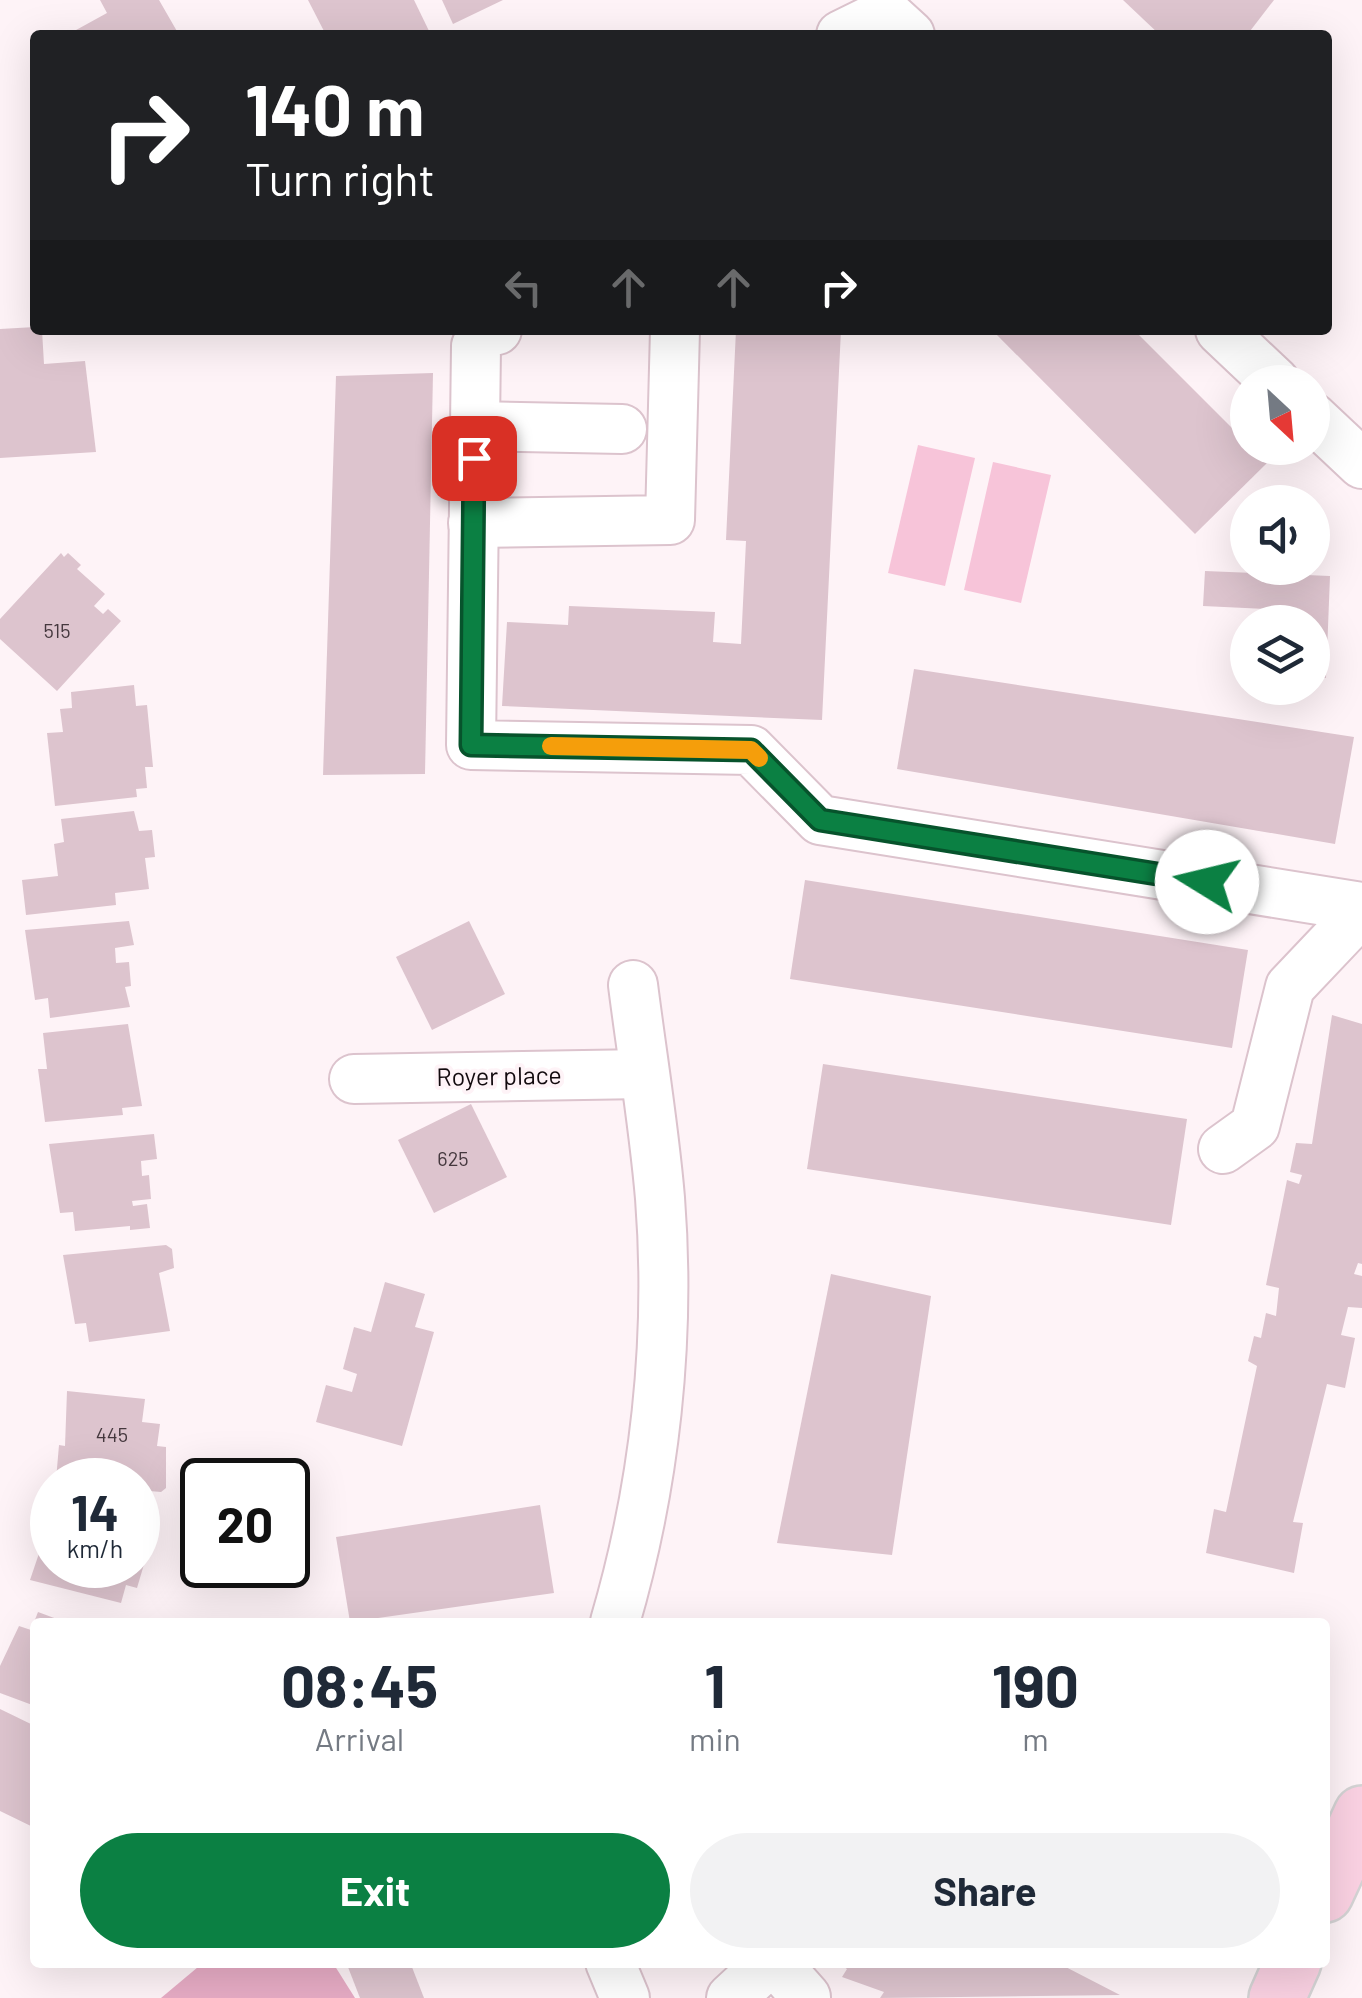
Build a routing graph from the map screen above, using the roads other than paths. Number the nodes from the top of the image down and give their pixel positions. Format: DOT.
graph roads {
  1 [pos="851,30"];
  2 [pos="905,30"];
  3 [pos="483,335"];
  4 [pos="676,335"];
  5 [pos="1225,335"];
  6 [pos="1258,365"];
  7 [pos="475,426"];
  8 [pos="622,429"];
  9 [pos="1330,434"];
  10 [pos="1362,464"];
  11 [pos="473,522"];
  12 [pos="1362,909"];
  13 [pos="633,986"];
  14 [pos="644,1074"];
  15 [pos="354,1079"];
  16 [pos="1223,1149"];
  17 [pos="616,1618"];
  18 [pos="612,1968"];
  19 [pos="766,1968"];
  20 [pos="779,1968"];
  21 [pos="806,1997"];
  22 [pos="625,1998"];
  23 [pos="731,1998"];
  1 -- 2 [label="street"];
  3 -- 7 [label="street"];
  4 -- 11 [label="street"];
  5 -- 6 [label="street"];
  7 -- 8 [label="street"];
  7 -- 11 [label="street"];
  9 -- 10 [label="street"];
  11 -- 12 [label="street"];
  12 -- 16 [label="street"];
  13 -- 14 [label="street"];
  14 -- 15 [label="street, Royer place"];
  14 -- 17 [label="street"];
  18 -- 22 [label="street"];
  19 -- 23 [label="street"];
  20 -- 21 [label="street"];
}
